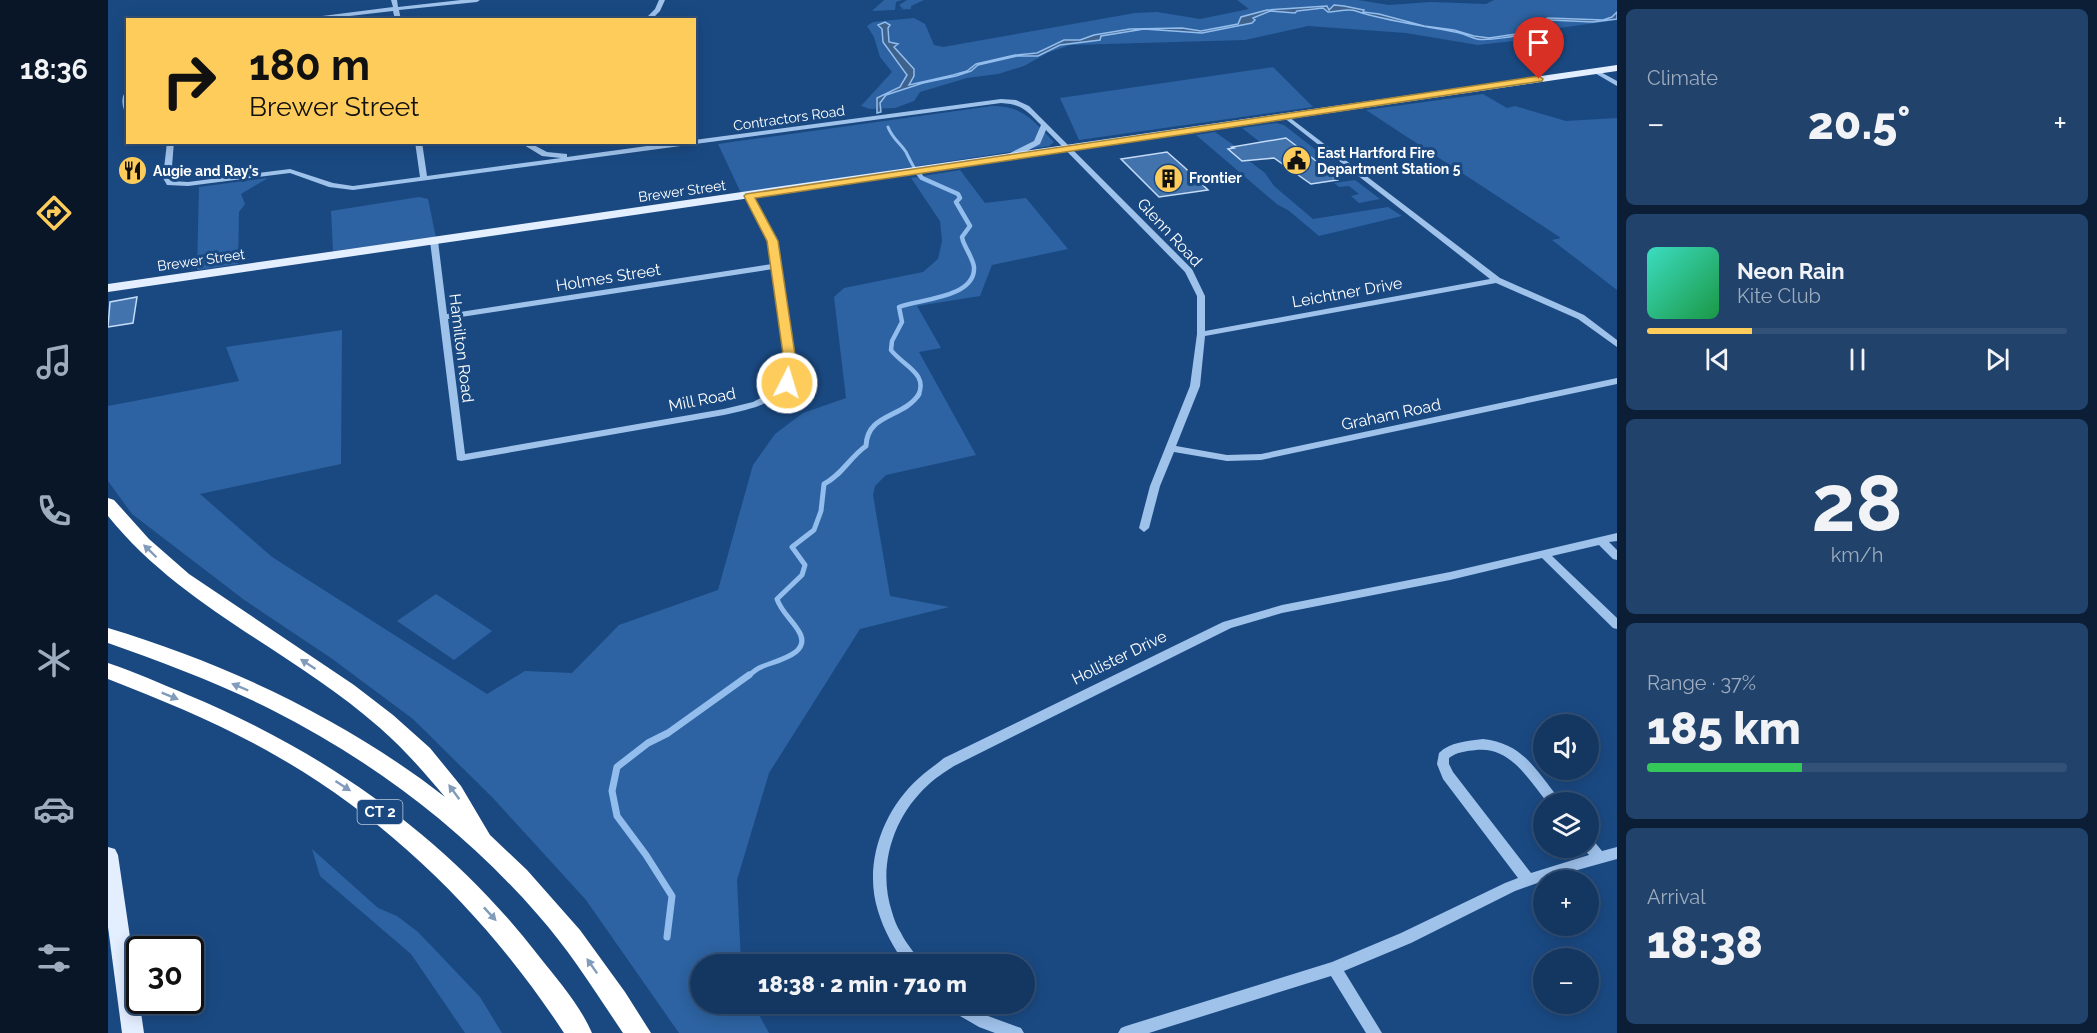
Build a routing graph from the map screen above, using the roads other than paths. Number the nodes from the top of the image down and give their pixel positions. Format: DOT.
graph roads {
  1 [pos="394,0"];
  2 [pos="477,0"];
  3 [pos="662,0"];
  4 [pos="396,9"];
  5 [pos="313,18"];
  6 [pos="398,18"];
  7 [pos="649,18"];
  8 [pos="1617,68"];
  9 [pos="1595,71"];
  10 [pos="1617,84"];
  11 [pos="1285,116"];
  12 [pos="1045,124"];
  13 [pos="696,142"];
  14 [pos="171,144"];
  15 [pos="418,144"];
  16 [pos="522,144"];
  17 [pos="525,144"];
  18 [pos="681,144"];
  19 [pos="1068,148"];
  20 [pos="592,156"];
  21 [pos="1011,156"];
  22 [pos="527,165"];
  23 [pos="424,179"];
  24 [pos="749,196"];
  25 [pos="434,242"];
  26 [pos="777,266"];
  27 [pos="1497,280"];
  28 [pos="108,288"];
  29 [pos="442,317"];
  30 [pos="1201,334"];
  31 [pos="1617,344"];
  32 [pos="1617,381"];
  33 [pos="1171,448"];
  34 [pos="461,458"];
  35 [pos="108,504"];
  36 [pos="1144,528"];
  37 [pos="1617,537"];
  38 [pos="1601,541"];
  39 [pos="1544,554"];
  40 [pos="1617,556"];
  41 [pos="1617,625"];
  42 [pos="109,635"];
  43 [pos="112,677"];
  44 [pos="1546,792"];
  45 [pos="482,843"];
  46 [pos="1617,853"];
  47 [pos="108,855"];
  48 [pos="1600,858"];
  49 [pos="1528,880"];
  50 [pos="110,896"];
  51 [pos="906,954"];
  52 [pos="1334,968"];
  53 [pos="970,1014"];
  54 [pos="133,1033"];
  55 [pos="579,1033"];
  56 [pos="638,1033"];
  57 [pos="1016,1033"];
  58 [pos="1126,1033"];
  59 [pos="1374,1033"];
  1 -- 4 [label="street"];
  2 -- 4 [label="street"];
  3 -- 7 [label="street"];
  4 -- 5 [label="street"];
  4 -- 6 [label="street"];
  8 -- 9 [label="main road, Brewer Street"];
  9 -- 10 [label="street"];
  9 -- 11 [label="main road, Brewer Street"];
  11 -- 19 [label="main road, Brewer Street"];
  11 -- 27 [label="street"];
  12 -- 13 [label="street, Contractors Road"];
  12 -- 19 [label="street, Contractors Road"];
  12 -- 21 [label="street"];
  14 -- 23 [label="street, Contractors Road"];
  15 -- 23 [label="street"];
  16 -- 22 [label="street"];
  17 -- 20 [label="street"];
  18 -- 20 [label="street, Contractors Road"];
  19 -- 21 [label="main road, Brewer Street"];
  19 -- 30 [label="street, Glenn Road"];
  20 -- 22 [label="street, Contractors Road"];
  21 -- 24 [label="main road, Brewer Street"];
  22 -- 23 [label="street, Contractors Road"];
  24 -- 25 [label="main road, Brewer Street"];
  24 -- 26 [label="street, Mill Road"];
  25 -- 28 [label="main road, Brewer Street"];
  25 -- 29 [label="street, Hamilton Road"];
  26 -- 29 [label="street, Holmes Street"];
  26 -- 34 [label="street, Mill Road"];
  27 -- 30 [label="street, Leichtner Drive"];
  27 -- 31 [label="street"];
  29 -- 34 [label="street, Hamilton Road"];
  30 -- 33 [label="street, Glenn Road"];
  32 -- 33 [label="street, Graham Road"];
  33 -- 36 [label="street, Glenn Road"];
  45 -- 35 [label="highway, one-way"];
  37 -- 38 [label="street, Hollister Drive"];
  38 -- 39 [label="street, Hollister Drive"];
  38 -- 40 [label="street"];
  39 -- 41 [label="street"];
  39 -- 51 [label="street, Hollister Drive"];
  45 -- 42 [label="highway, CT 2, one-way"];
  43 -- 55 [label="highway, CT 2, one-way"];
  44 -- 49 [label="street"];
  56 -- 45 [label="highway, CT 2, one-way"];
  46 -- 48 [label="street"];
  47 -- 50 [label="main road"];
  48 -- 49 [label="street"];
  49 -- 52 [label="street"];
  50 -- 54 [label="main road"];
  52 -- 58 [label="street"];
  52 -- 59 [label="street"];
  53 -- 57 [label="street"];
}
